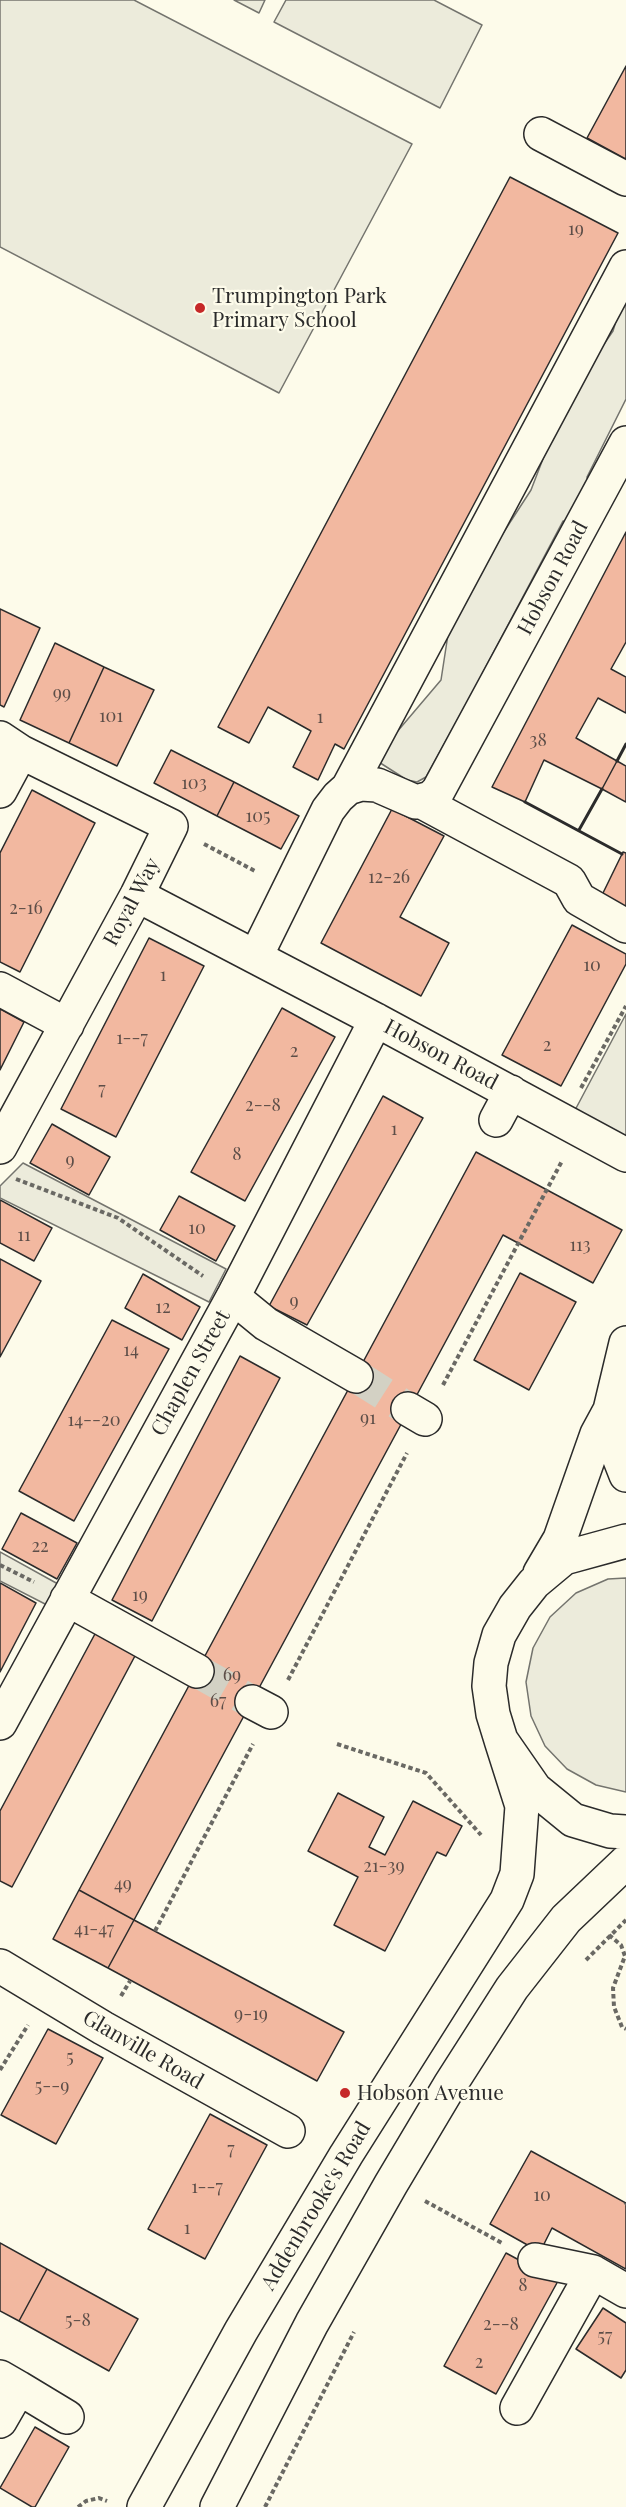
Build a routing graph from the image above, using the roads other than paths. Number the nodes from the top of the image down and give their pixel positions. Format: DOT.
graph roads {
  1 [pos="541,134"];
  2 [pos="626,179"];
  3 [pos="626,267"];
  4 [pos="626,443"];
  5 [pos="11,745"];
  6 [pos="348,788"];
  7 [pos="0,791"];
  8 [pos="422,802"];
  9 [pos="137,895"];
  10 [pos="626,926"];
  11 [pos="256,956"];
  12 [pos="0,989"];
  13 [pos="376,1020"];
  14 [pos="67,1025"];
  15 [pos="0,1147"];
  16 [pos="626,1155"];
  17 [pos="233,1297"];
  18 [pos="626,1344"];
  19 [pos="356,1376"];
  20 [pos="610,1410"];
  21 [pos="626,1474"];
  22 [pos="626,1542"];
  23 [pos="534,1583"];
  24 [pos="67,1599"];
  25 [pos="197,1671"];
  26 [pos="0,1723"];
  27 [pos="501,1740"];
  28 [pos="626,1832"];
  29 [pos="626,1862"];
  30 [pos="0,1966"];
  31 [pos="288,2131"];
  32 [pos="535,2260"];
  33 [pos="593,2272"];
  34 [pos="626,2291"];
  35 [pos="10,2383"];
  36 [pos="516,2408"];
  37 [pos="67,2417"];
  38 [pos="0,2421"];
  39 [pos="129,2505"];
  40 [pos="217,2507"];
  1 -- 2 [label="street"];
  3 -- 6 [label="street"];
  4 -- 8 [label="street, Hobson Road"];
  5 -- 7 [label="street"];
  5 -- 9 [label="street, Royal Way"];
  6 -- 8 [label="street"];
  6 -- 11 [label="street"];
  8 -- 10 [label="street"];
  9 -- 11 [label="street, Hobson Road"];
  9 -- 14 [label="street, Royal Way"];
  11 -- 13 [label="street, Hobson Road"];
  12 -- 14 [label="street"];
  13 -- 16 [label="street, Hobson Road"];
  13 -- 17 [label="street, Chaplen Street"];
  14 -- 15 [label="street, Royal Way"];
  17 -- 19 [label="street"];
  17 -- 24 [label="street, Chaplen Street"];
  18 -- 20 [label="street"];
  20 -- 21 [label="street"];
  20 -- 23 [label="street"];
  22 -- 23 [label="street"];
  23 -- 27 [label="street, Addenbrooke's Road"];
  24 -- 25 [label="street"];
  24 -- 26 [label="street, Chaplen Street"];
  27 -- 28 [label="street"];
  27 -- 39 [label="street, Addenbrooke's Road"];
  29 -- 40 [label="street"];
  30 -- 31 [label="street, Glanville Road"];
  32 -- 33 [label="street"];
  33 -- 34 [label="street"];
  33 -- 36 [label="street"];
  35 -- 37 [label="street"];
  35 -- 38 [label="street"];
}
